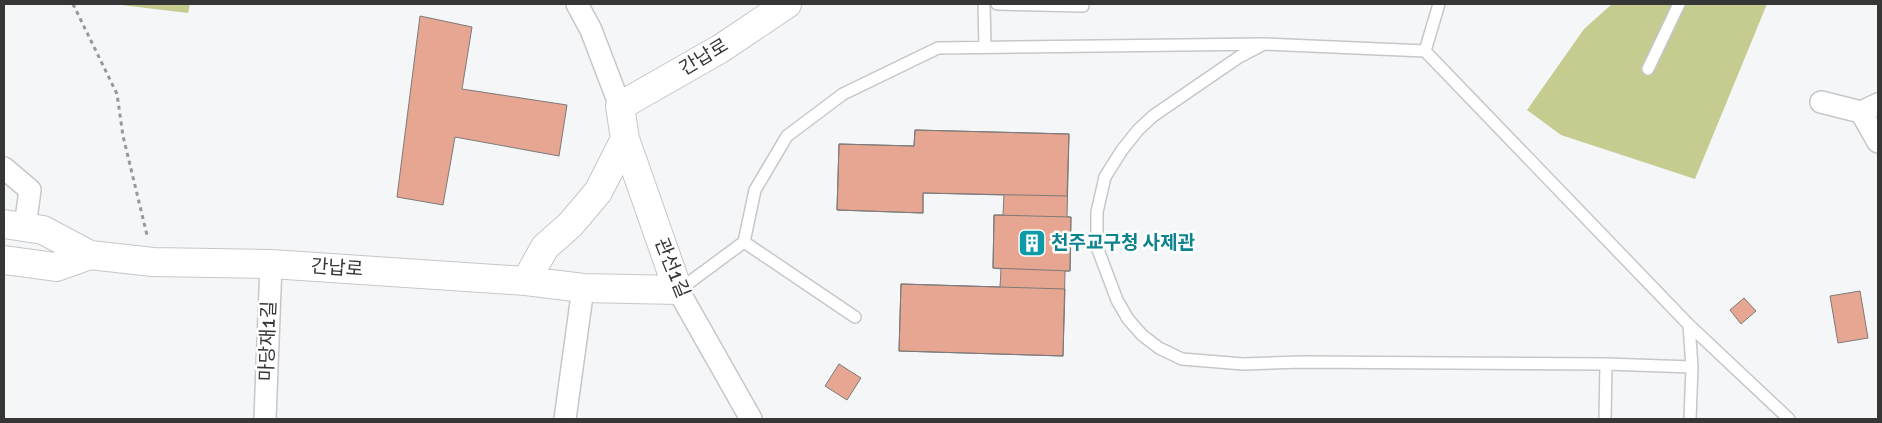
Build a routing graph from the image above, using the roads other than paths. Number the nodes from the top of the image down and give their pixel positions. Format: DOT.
graph roads {
  1 [pos="577,4"];
  2 [pos="787,4"];
  3 [pos="984,4"];
  4 [pos="997,4"];
  5 [pos="1439,4"];
  6 [pos="1679,4"];
  7 [pos="1083,6"];
  8 [pos="1264,44"];
  9 [pos="985,47"];
  10 [pos="1425,51"];
  11 [pos="1648,69"];
  12 [pos="1821,102"];
  13 [pos="620,106"];
  14 [pos="1870,108"];
  15 [pos="625,139"];
  16 [pos="1878,142"];
  17 [pos="4,168"];
  18 [pos="15,226"];
  19 [pos="744,242"];
  20 [pos="90,255"];
  21 [pos="4,260"];
  22 [pos="271,264"];
  23 [pos="526,282"];
  24 [pos="583,288"];
  25 [pos="678,290"];
  26 [pos="855,317"];
  27 [pos="1689,325"];
  28 [pos="1606,364"];
  29 [pos="1692,367"];
  30 [pos="265,419"];
  31 [pos="565,419"];
  32 [pos="751,419"];
  33 [pos="1605,419"];
  34 [pos="1690,419"];
  35 [pos="1789,419"];
  1 -- 13 [label="street"];
  2 -- 13 [label="street, 간납로"];
  3 -- 9 [label="lane"];
  4 -- 7 [label="lane"];
  5 -- 10 [label="lane"];
  6 -- 11 [label="lane"];
  8 -- 9 [label="lane"];
  8 -- 10 [label="lane"];
  8 -- 28 [label="lane"];
  9 -- 19 [label="lane"];
  10 -- 27 [label="lane"];
  12 -- 14 [label="street"];
  13 -- 15 [label="street, 관선1길"];
  14 -- 16 [label="street"];
  15 -- 23 [label="street"];
  15 -- 25 [label="street, 관선1길"];
  17 -- 18 [label="street"];
  18 -- 20 [label="street"];
  19 -- 25 [label="lane"];
  19 -- 26 [label="lane"];
  20 -- 21 [label="street"];
  20 -- 22 [label="street, 간납로"];
  22 -- 23 [label="street, 간납로"];
  22 -- 30 [label="street, 마당재1길"];
  23 -- 24 [label="street, 간납로"];
  24 -- 25 [label="street, 간납로"];
  24 -- 31 [label="street"];
  25 -- 32 [label="street, 관선1길"];
  27 -- 29 [label="lane"];
  27 -- 35 [label="lane"];
  28 -- 29 [label="lane"];
  28 -- 33 [label="lane"];
  29 -- 34 [label="lane"];
}
